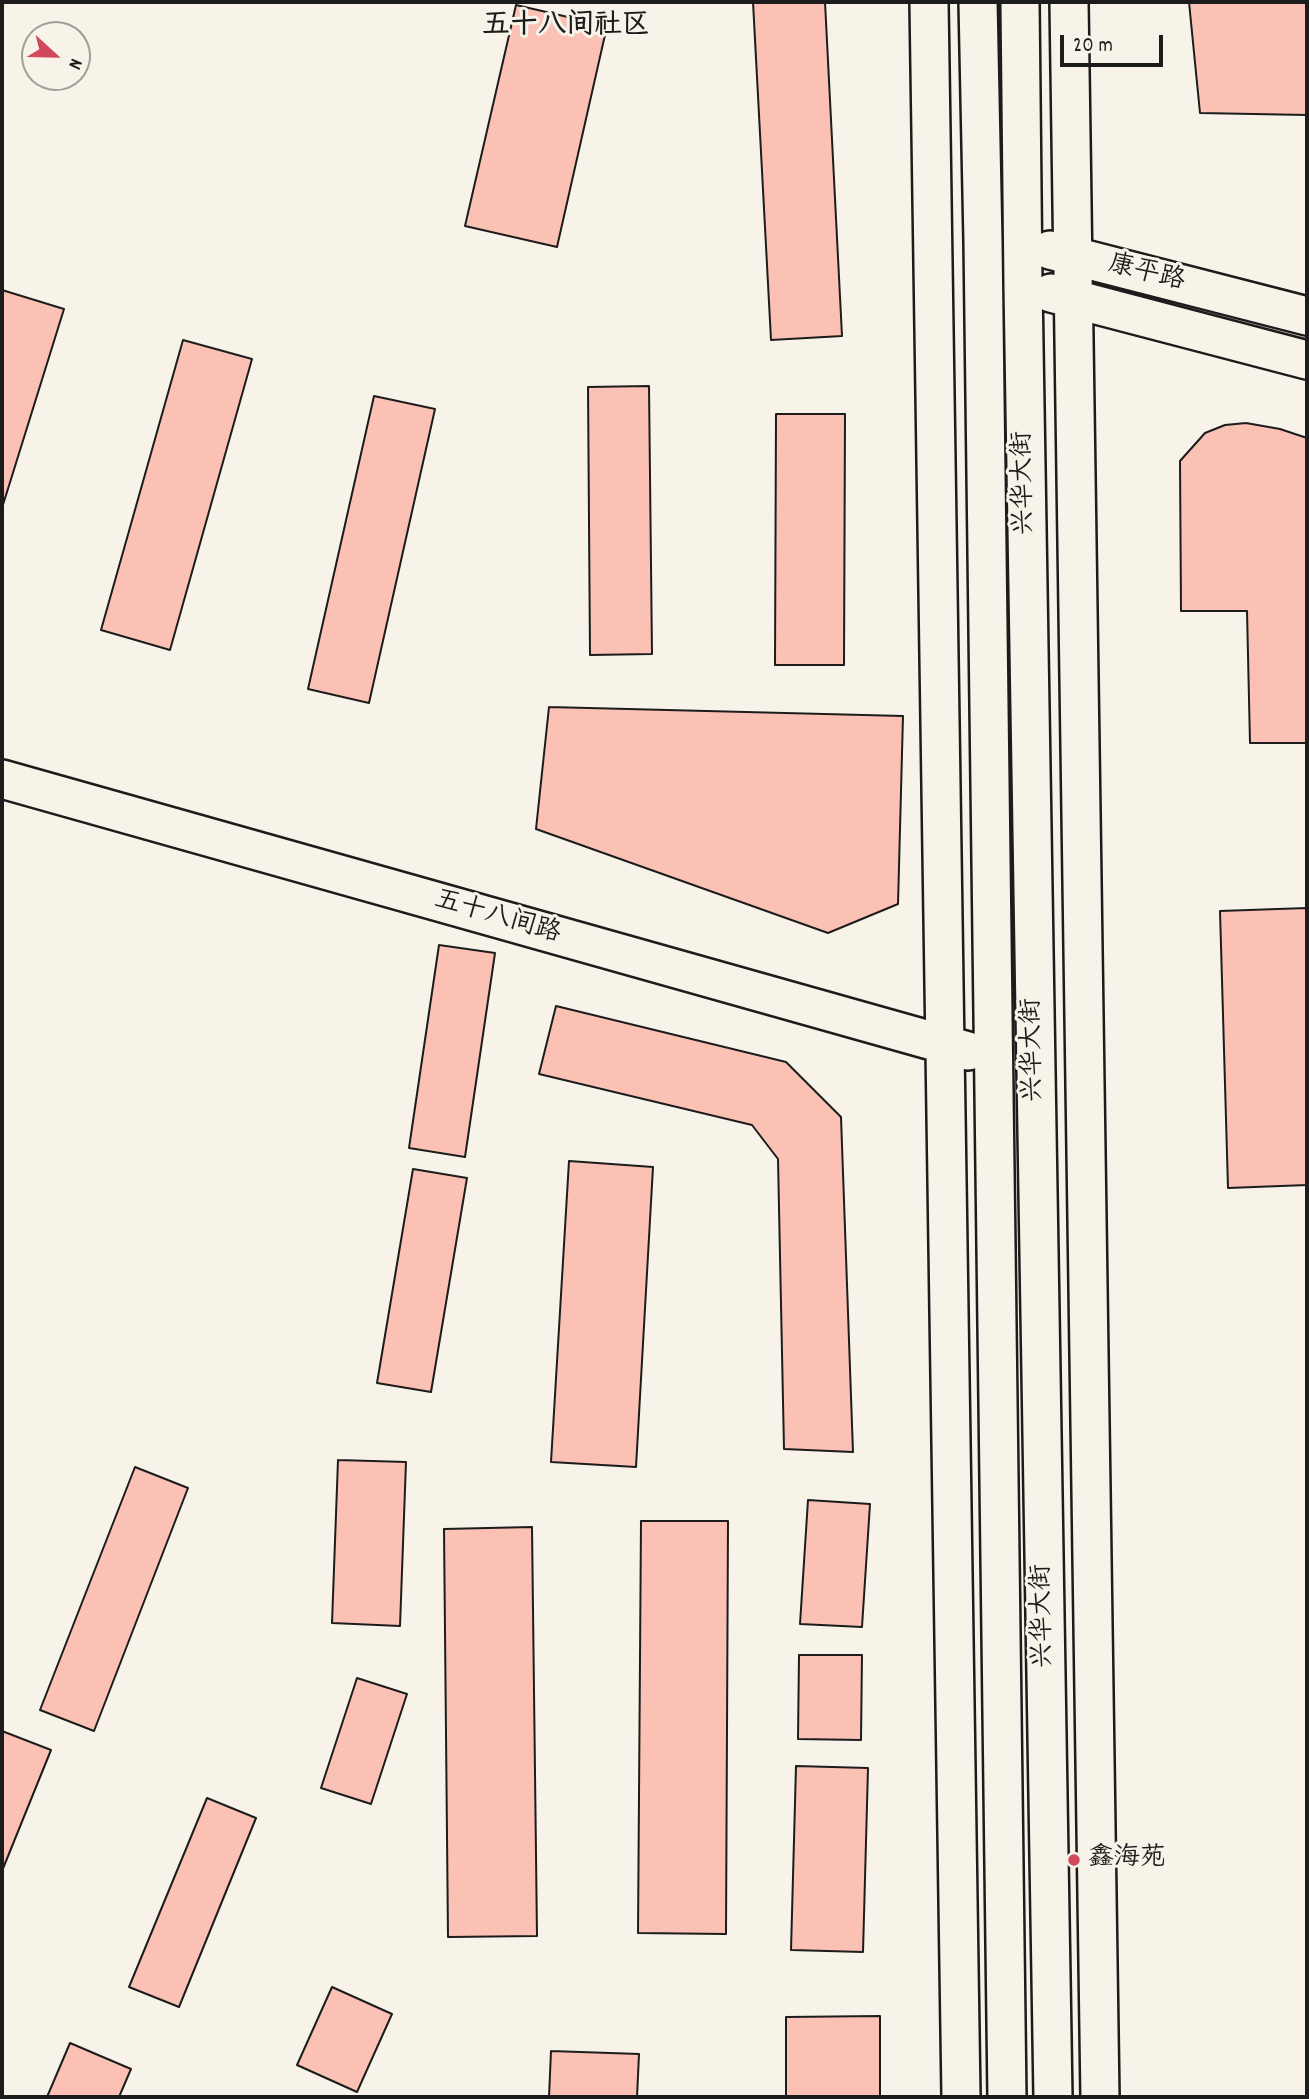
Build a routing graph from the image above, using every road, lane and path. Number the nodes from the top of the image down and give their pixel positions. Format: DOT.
graph roads {
  1 [pos="929,2"];
  2 [pos="978,2"];
  3 [pos="1020,2"];
  4 [pos="1069,2"];
  5 [pos="983,242"];
  6 [pos="1022,243"];
  7 [pos="1073,256"];
  8 [pos="984,285"];
  9 [pos="1023,286"];
  10 [pos="1074,300"];
  11 [pos="1307,316"];
  12 [pos="1307,360"];
  13 [pos="2,779"];
  14 [pos="945,1045"];
  15 [pos="993,1058"];
  16 [pos="961,2097"];
  17 [pos="1007,2097"];
  18 [pos="1053,2097"];
  19 [pos="1100,2097"];
  1 -- 14 [label="street"];
  2 -- 5 [label="street, 兴华大街"];
  3 -- 6 [label="street, 兴华大街"];
  4 -- 7 [label="street"];
  5 -- 6 [label="street, 康平路"];
  5 -- 8 [label="street, 兴华大街"];
  6 -- 7 [label="street, 康平路"];
  6 -- 9 [label="street, 兴华大街"];
  7 -- 10 [label="street"];
  7 -- 11 [label="street, 康平路"];
  8 -- 9 [label="street, 康平路"];
  8 -- 15 [label="street, 兴华大街"];
  9 -- 10 [label="street, 康平路"];
  9 -- 18 [label="street, 兴华大街"];
  10 -- 12 [label="street, 康平路"];
  10 -- 19 [label="street"];
  13 -- 14 [label="street, 五十八间路"];
  14 -- 15 [label="street, 五十八间路"];
  14 -- 16 [label="street"];
  15 -- 17 [label="street, 兴华大街"];
}
